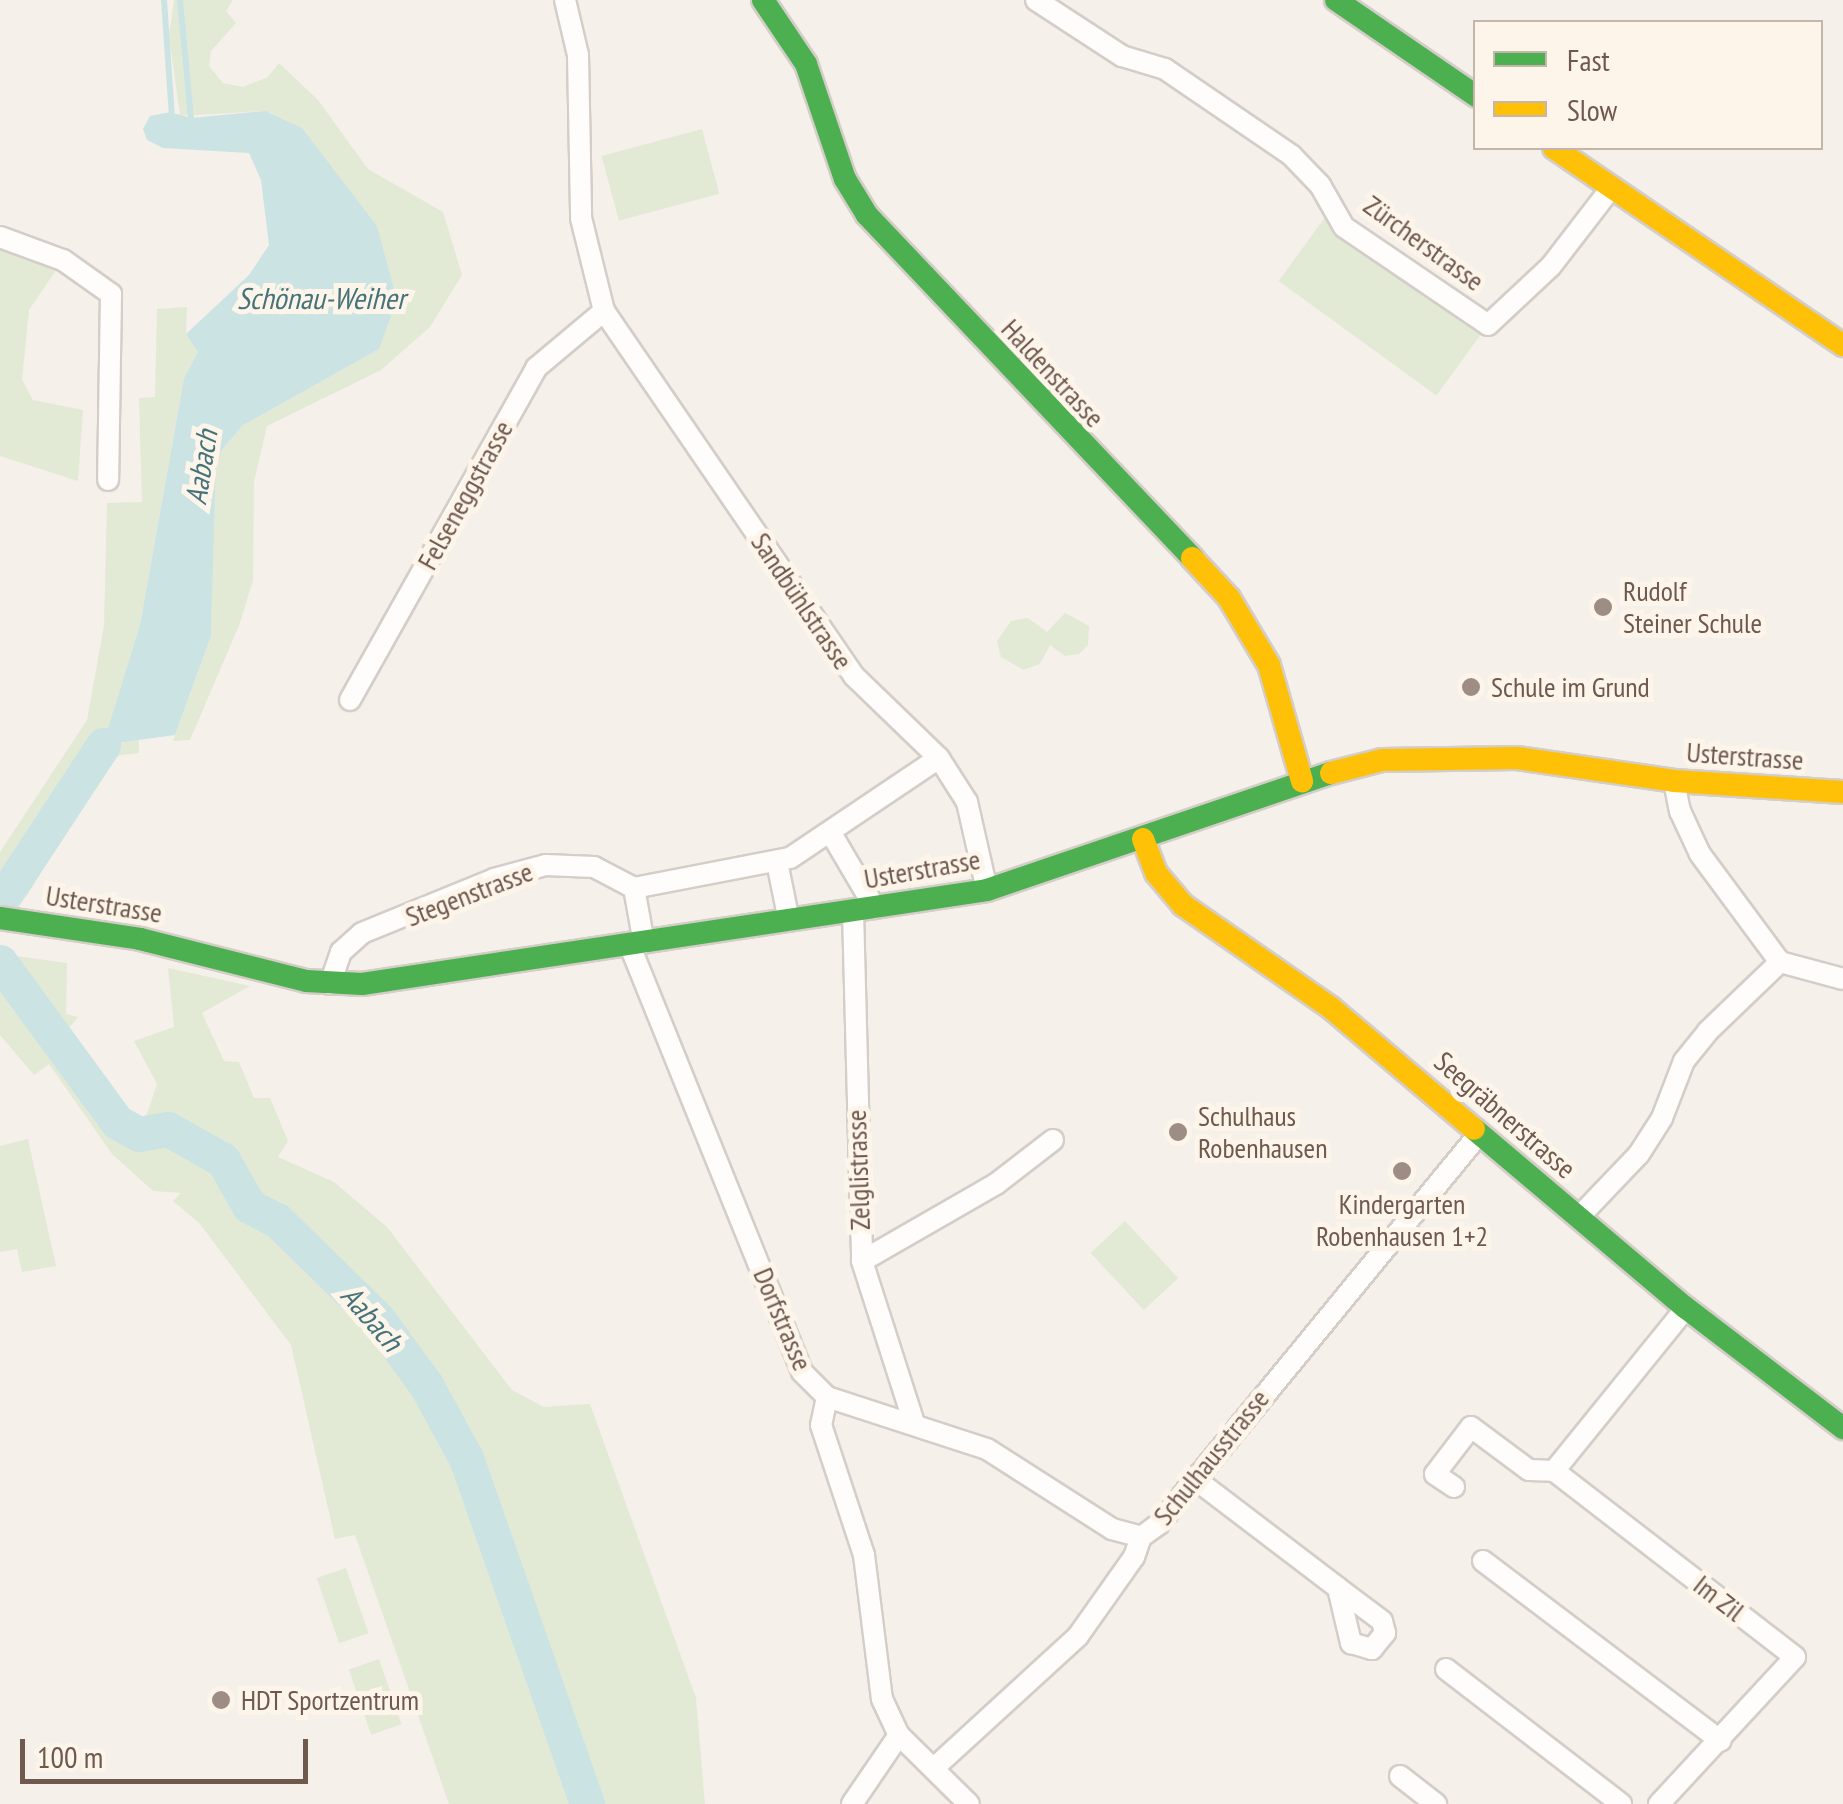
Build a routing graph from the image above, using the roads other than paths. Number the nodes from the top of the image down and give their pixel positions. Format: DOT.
graph roads {
  1 [pos="565,0"];
  2 [pos="763,0"];
  3 [pos="1036,0"];
  4 [pos="1336,0"];
  5 [pos="1473,94"];
  6 [pos="1557,150"];
  7 [pos="1611,188"];
  8 [pos="0,237"];
  9 [pos="604,311"];
  10 [pos="1843,346"];
  11 [pos="108,480"];
  12 [pos="350,700"];
  13 [pos="939,758"];
  14 [pos="1302,781"];
  15 [pos="1674,781"];
  16 [pos="1843,792"];
  17 [pos="832,835"];
  18 [pos="1143,839"];
  19 [pos="778,862"];
  20 [pos="634,888"];
  21 [pos="987,890"];
  22 [pos="864,910"];
  23 [pos="8,919"];
  24 [pos="789,921"];
  25 [pos="637,945"];
  26 [pos="1780,962"];
  27 [pos="1843,980"];
  28 [pos="330,984"];
  29 [pos="1480,1134"];
  30 [pos="1052,1140"];
  31 [pos="1578,1218"];
  32 [pos="862,1261"];
  33 [pos="1686,1308"];
  34 [pos="828,1397"];
  35 [pos="913,1420"];
  36 [pos="1843,1428"];
  37 [pos="1554,1472"];
  38 [pos="1195,1480"];
  39 [pos="1454,1487"];
  40 [pos="1141,1538"];
  41 [pos="1484,1562"];
  42 [pos="1338,1588"];
  43 [pos="1446,1670"];
  44 [pos="899,1735"];
  45 [pos="1721,1741"];
  46 [pos="934,1768"];
  47 [pos="1400,1776"];
  48 [pos="959,1799"];
  49 [pos="852,1804"];
  50 [pos="1436,1804"];
  51 [pos="1620,1804"];
  52 [pos="1659,1804"];
  1 -- 9 [label="street"];
  2 -- 14 [label="main road, Haldenstrasse"];
  3 -- 7 [label="street, Zürcherstrasse"];
  4 -- 5 [label="main road"];
  6 -- 7 [label="main road"];
  7 -- 10 [label="main road"];
  8 -- 11 [label="street"];
  9 -- 12 [label="street, Felseneggstrasse"];
  9 -- 13 [label="street, Sandbühlstrasse"];
  13 -- 17 [label="street"];
  13 -- 21 [label="street, Sandbühlstrasse"];
  14 -- 15 [label="main road, Usterstrasse"];
  14 -- 18 [label="main road, Usterstrasse"];
  15 -- 16 [label="main road, Usterstrasse"];
  15 -- 26 [label="street"];
  17 -- 19 [label="street"];
  17 -- 22 [label="street"];
  18 -- 21 [label="main road, Usterstrasse"];
  18 -- 29 [label="main road, Seegräbnerstrasse"];
  19 -- 20 [label="street"];
  19 -- 24 [label="street"];
  20 -- 25 [label="street"];
  20 -- 28 [label="street, Stegenstrasse"];
  21 -- 22 [label="main road, Usterstrasse"];
  22 -- 24 [label="main road, Usterstrasse"];
  22 -- 32 [label="street, Zelglistrasse"];
  23 -- 28 [label="main road, Usterstrasse"];
  24 -- 25 [label="main road, Usterstrasse"];
  25 -- 28 [label="main road, Usterstrasse"];
  25 -- 34 [label="street, Dorfstrasse"];
  26 -- 27 [label="street"];
  26 -- 31 [label="street"];
  29 -- 31 [label="main road, Seegräbnerstrasse"];
  29 -- 38 [label="street, Schulhausstrasse"];
  30 -- 32 [label="street"];
  31 -- 33 [label="main road, Seegräbnerstrasse"];
  32 -- 35 [label="street, Zelglistrasse"];
  33 -- 36 [label="main road, Seegräbnerstrasse"];
  33 -- 37 [label="street"];
  34 -- 35 [label="street"];
  34 -- 44 [label="street, Dorfstrasse"];
  35 -- 40 [label="street"];
  37 -- 39 [label="street, Im Zil"];
  37 -- 45 [label="street, Im Zil"];
  38 -- 40 [label="street, Schulhausstrasse"];
  38 -- 42 [label="street"];
  40 -- 46 [label="street, Schulhausstrasse"];
  41 -- 45 [label="street"];
  43 -- 51 [label="street"];
  44 -- 46 [label="street, Dorfstrasse"];
  44 -- 49 [label="street"];
  45 -- 52 [label="street, Im Zil"];
  46 -- 48 [label="street, Dorfstrasse"];
  47 -- 50 [label="street"];
}
